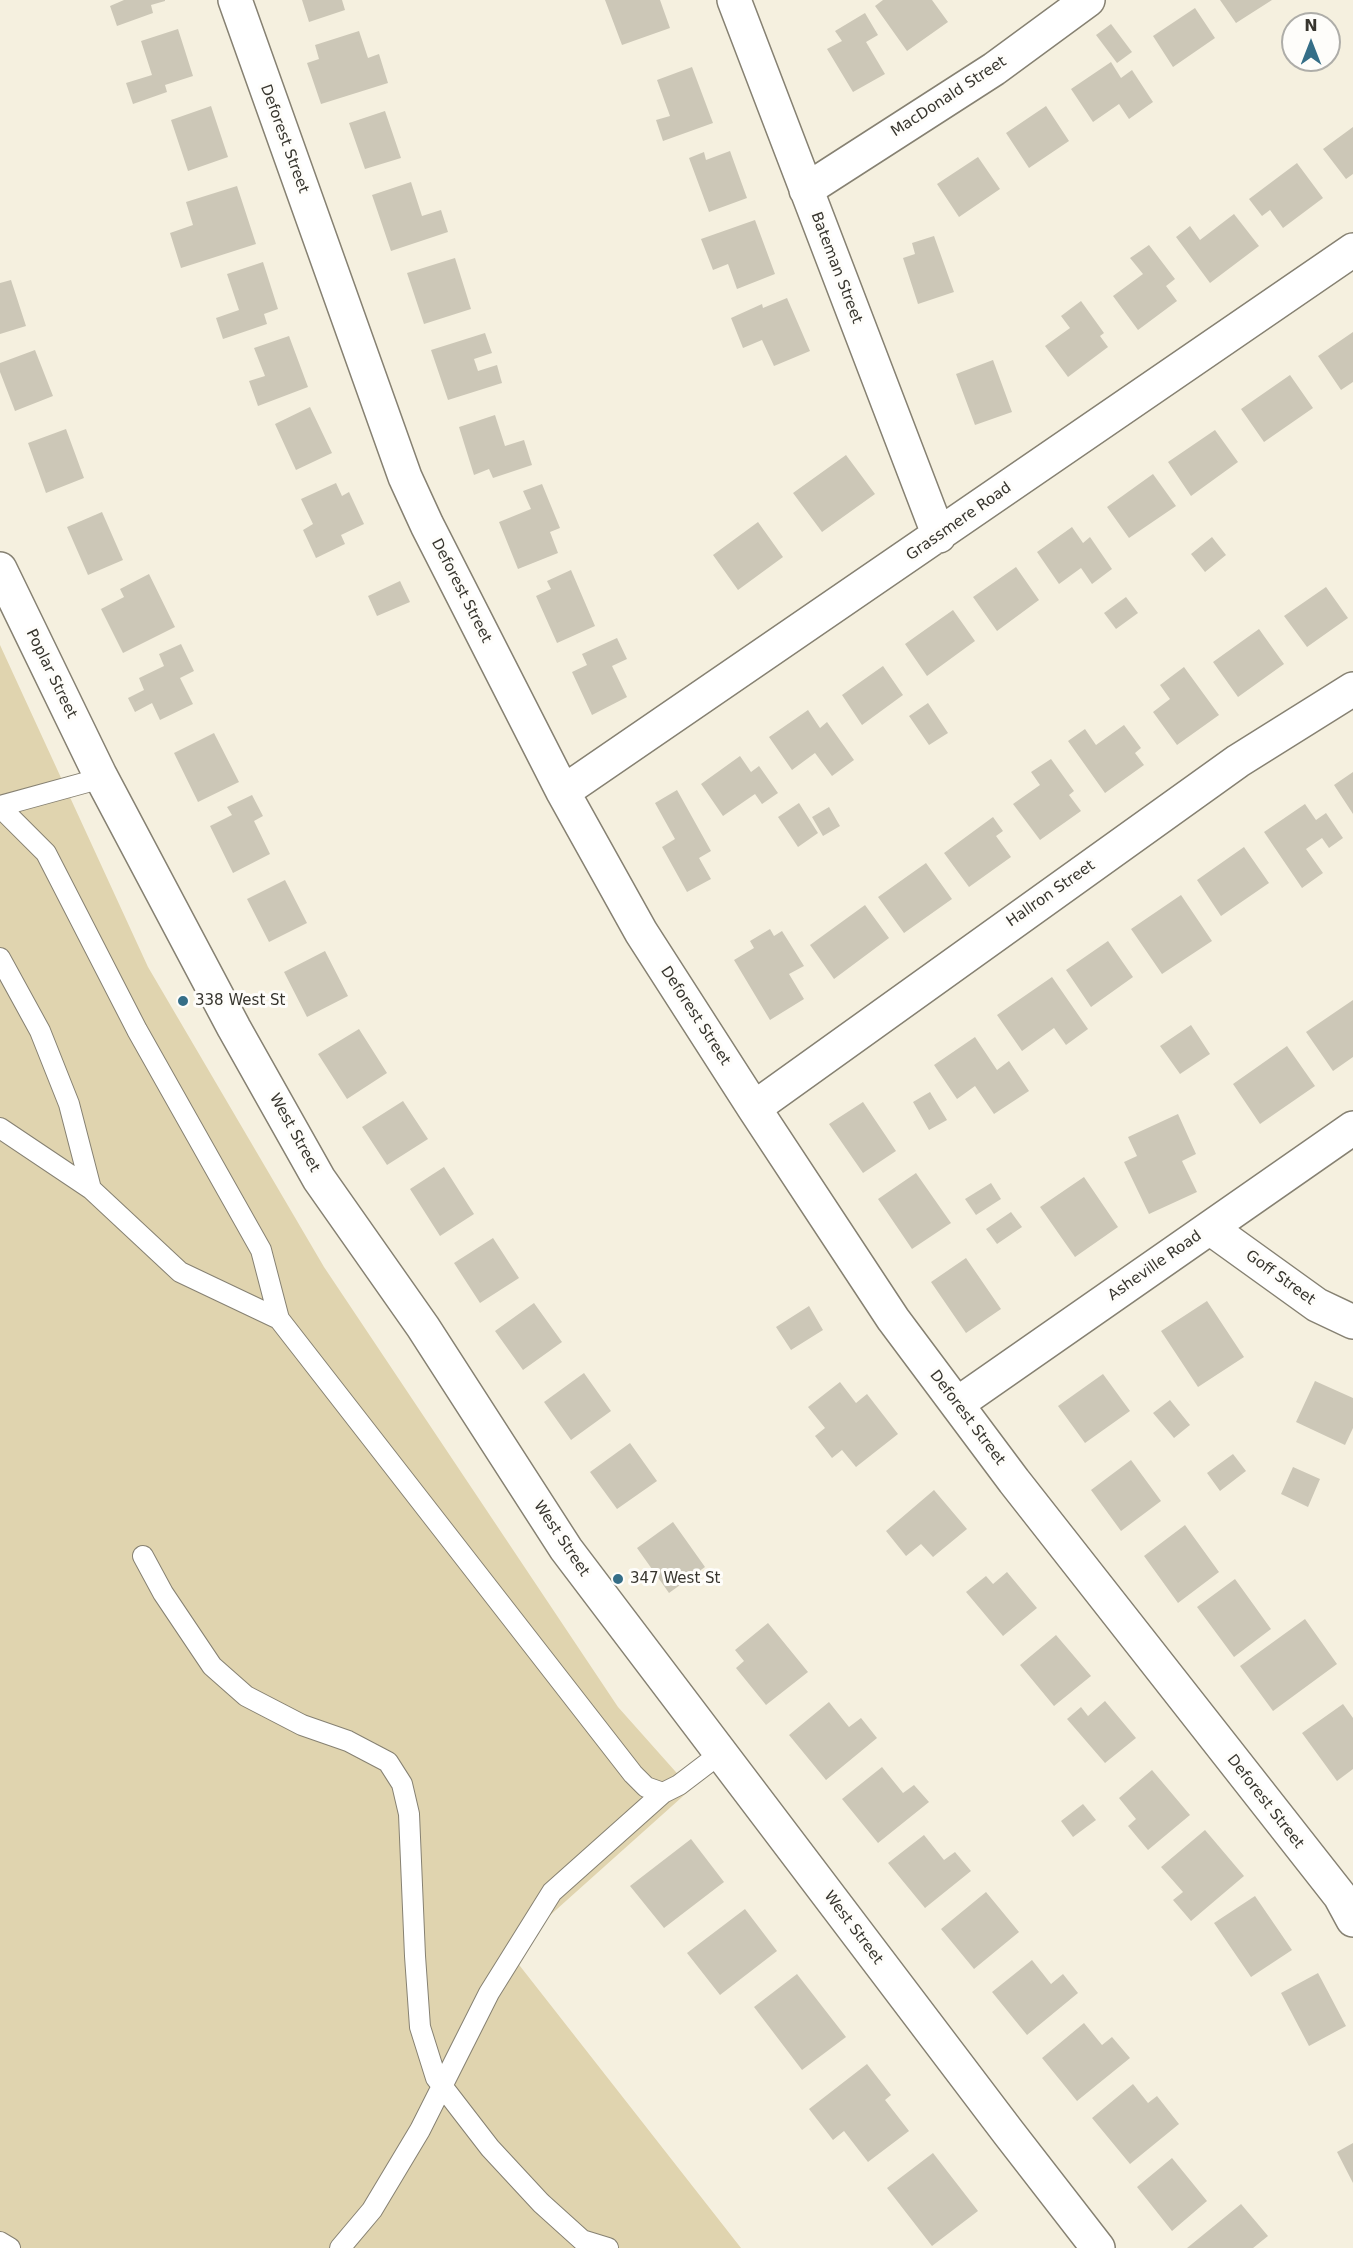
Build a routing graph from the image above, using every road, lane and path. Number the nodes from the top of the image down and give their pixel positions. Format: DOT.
graph roads {
  1 [pos="235,0"];
  2 [pos="734,0"];
  3 [pos="1088,0"];
  4 [pos="806,190"];
  5 [pos="1353,250"];
  6 [pos="939,536"];
  7 [pos="0,569"];
  8 [pos="1353,689"];
  9 [pos="102,778"];
  10 [pos="563,792"];
  11 [pos="0,806"];
  12 [pos="0,958"];
  13 [pos="754,1108"];
  14 [pos="0,1128"];
  15 [pos="1353,1128"];
  16 [pos="92,1189"];
  17 [pos="1210,1228"];
  18 [pos="279,1319"];
  19 [pos="1353,1322"];
  20 [pos="957,1404"];
  21 [pos="143,1556"];
  22 [pos="720,1753"];
  23 [pos="663,1793"];
  24 [pos="1353,1920"];
  25 [pos="442,2085"];
  26 [pos="0,2242"];
  27 [pos="10,2248"];
  28 [pos="340,2248"];
  29 [pos="608,2248"];
  30 [pos="1098,2248"];
  1 -- 10 [label="street, Deforest Street"];
  2 -- 4 [label="street, Bateman Street"];
  3 -- 4 [label="street, MacDonald Street"];
  4 -- 6 [label="street, Bateman Street"];
  5 -- 6 [label="street, Grassmere Road"];
  6 -- 10 [label="street, Grassmere Road"];
  7 -- 9 [label="street, Poplar Street"];
  8 -- 13 [label="street, Hallron Street"];
  9 -- 11 [label="lane"];
  9 -- 22 [label="street, West Street"];
  10 -- 13 [label="street, Deforest Street"];
  11 -- 18 [label="lane"];
  12 -- 16 [label="lane"];
  13 -- 20 [label="street, Deforest Street"];
  14 -- 16 [label="lane"];
  15 -- 17 [label="street, Asheville Road"];
  16 -- 18 [label="lane"];
  17 -- 19 [label="street, Goff Street"];
  17 -- 20 [label="street, Asheville Road"];
  18 -- 23 [label="lane"];
  20 -- 24 [label="street, Deforest Street"];
  21 -- 25 [label="lane"];
  22 -- 23 [label="lane"];
  22 -- 30 [label="street, West Street"];
  23 -- 25 [label="lane"];
  25 -- 28 [label="lane"];
  25 -- 29 [label="lane"];
  26 -- 27 [label="lane"];
}
